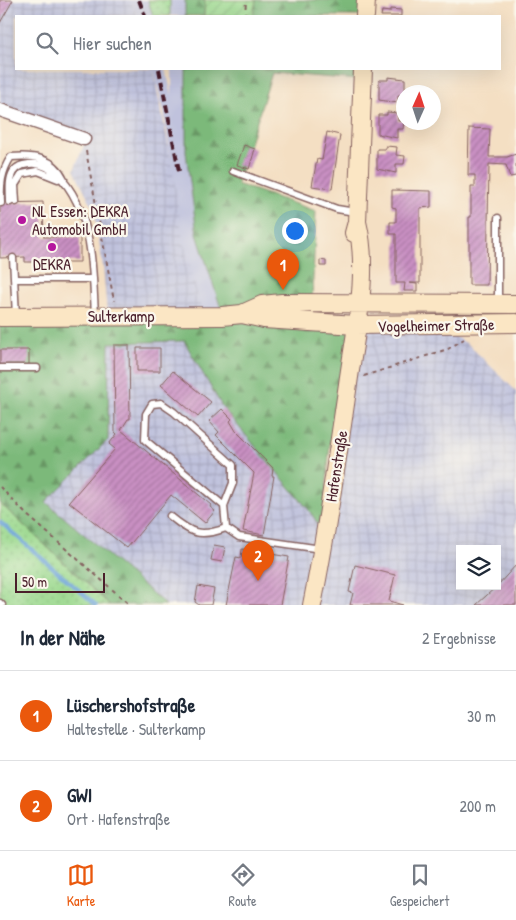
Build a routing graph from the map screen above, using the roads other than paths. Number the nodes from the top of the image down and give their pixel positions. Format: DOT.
graph roads {
  1 [pos="366,0"];
  2 [pos="365,15"];
  3 [pos="363,70"];
  4 [pos="0,110"];
  5 [pos="84,139"];
  6 [pos="233,172"];
  7 [pos="66,183"];
  8 [pos="13,202"];
  9 [pos="1,203"];
  10 [pos="358,217"];
  11 [pos="498,218"];
  12 [pos="13,258"];
  13 [pos="93,279"];
  14 [pos="14,280"];
  15 [pos="356,303"];
  16 [pos="498,303"];
  17 [pos="516,304"];
  18 [pos="242,314"];
  19 [pos="8,316"];
  20 [pos="95,316"];
  21 [pos="516,323"];
  22 [pos="356,325"];
  23 [pos="0,368"];
  24 [pos="37,368"];
  25 [pos="224,506"];
  26 [pos="170,516"];
  27 [pos="226,528"];
  28 [pos="322,550"];
  29 [pos="312,605"];
  1 -- 2 [label="street"];
  3 -- 10 [label="street, Hafenstraße"];
  4 -- 5 [label="street"];
  6 -- 10 [label="lane"];
  7 -- 8 [label="lane"];
  7 -- 9 [label="lane"];
  7 -- 13 [label="lane"];
  10 -- 15 [label="street, Hafenstraße"];
  11 -- 16 [label="lane"];
  12 -- 14 [label="lane"];
  13 -- 14 [label="lane"];
  13 -- 20 [label="lane"];
  14 -- 19 [label="lane"];
  15 -- 16 [label="street, Vogelheimer Straße"];
  15 -- 18 [label="street, Sulterkamp"];
  15 -- 22 [label="street, Hafenstraße"];
  16 -- 17 [label="street, Vogelheimer Straße"];
  18 -- 20 [label="street, Sulterkamp"];
  18 -- 22 [label="street, Sulterkamp"];
  19 -- 20 [label="street, Sulterkamp"];
  21 -- 22 [label="street, Vogelheimer Straße"];
  22 -- 28 [label="street, Hafenstraße"];
  23 -- 24 [label="lane"];
  25 -- 25 [label="lane"];
  25 -- 27 [label="lane"];
  26 -- 27 [label="lane"];
  27 -- 28 [label="lane"];
  28 -- 29 [label="street, Hafenstraße"];
}
